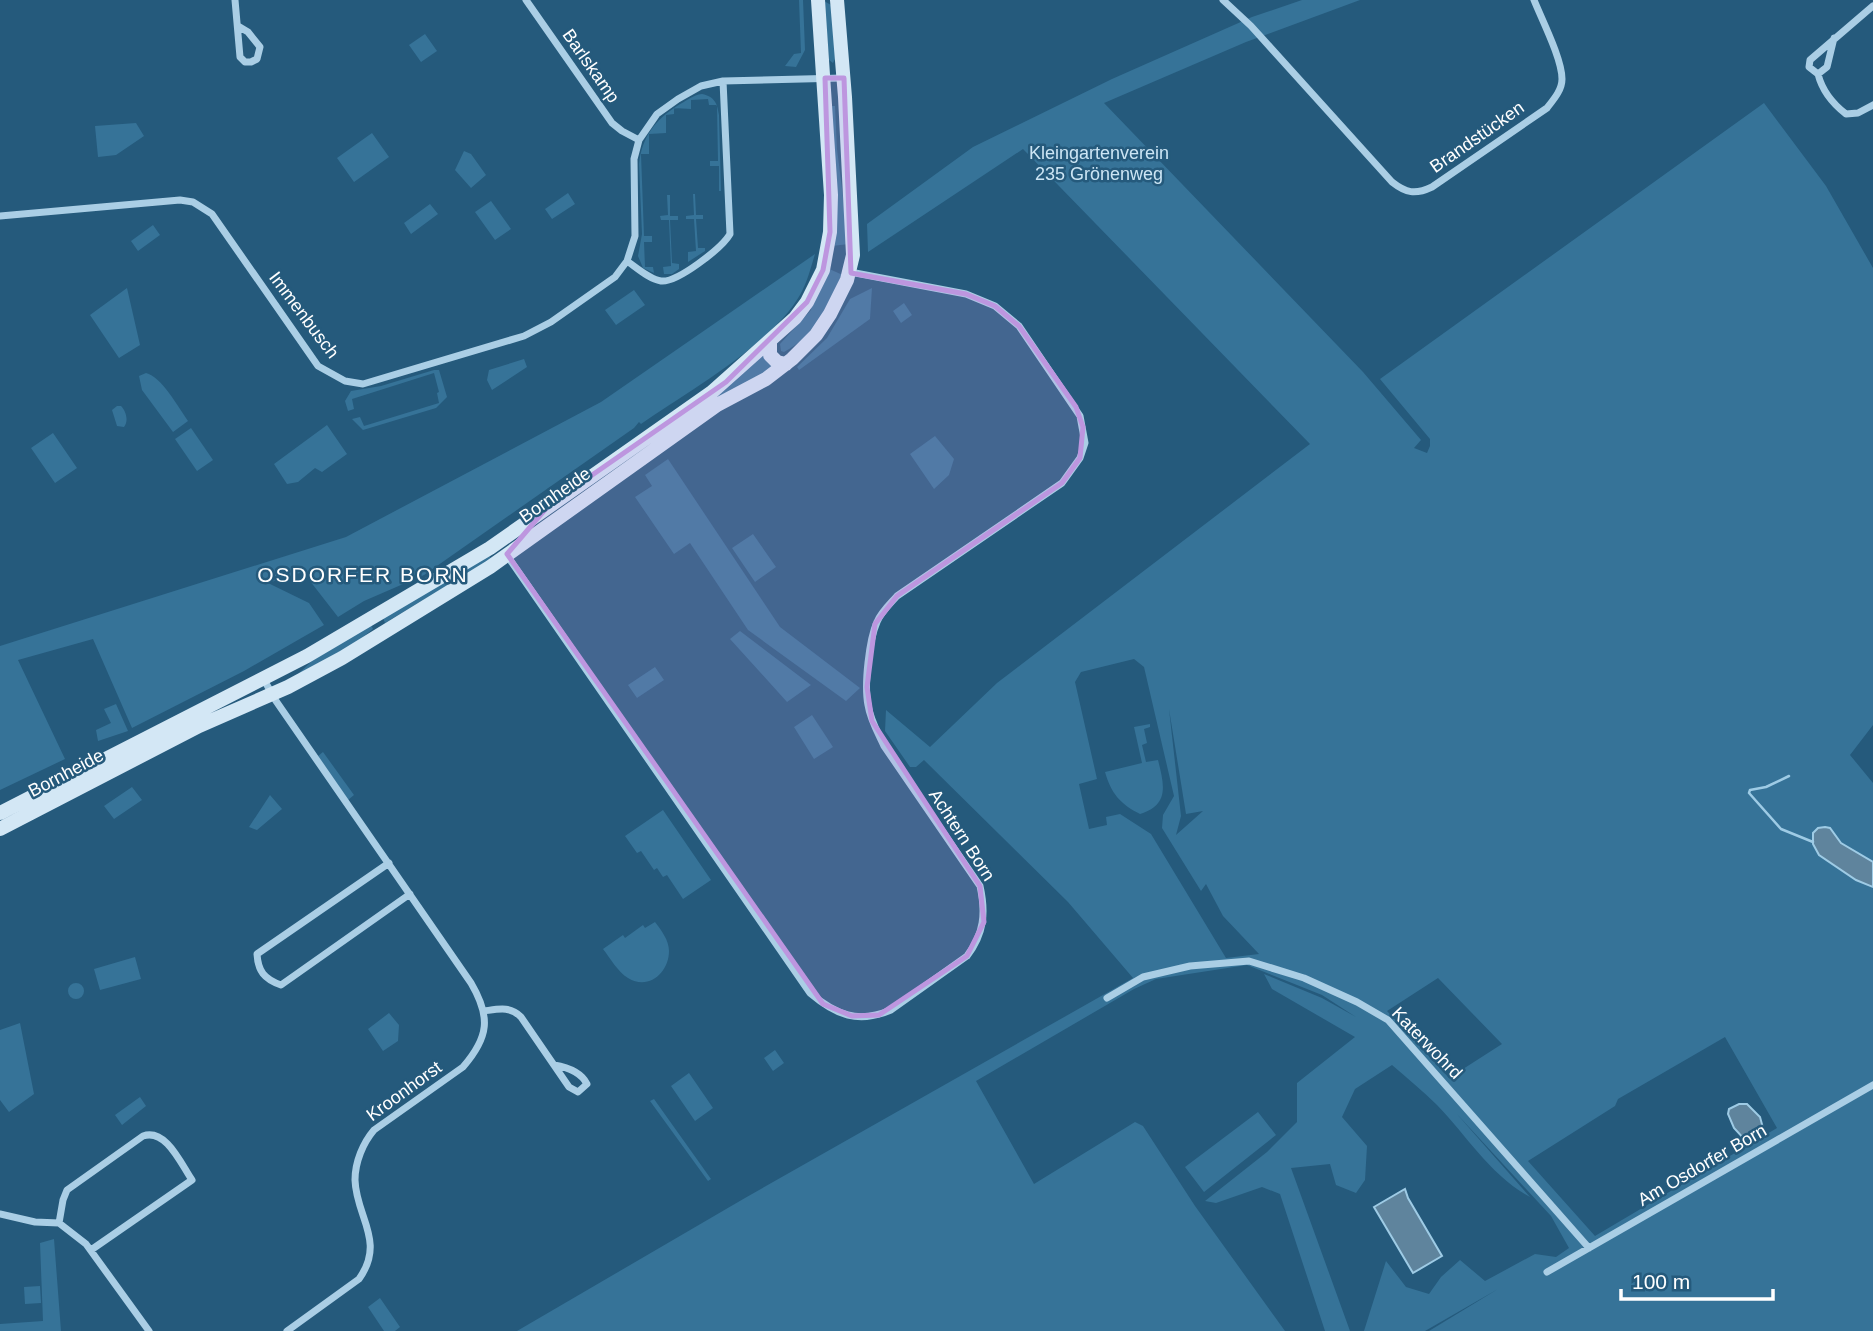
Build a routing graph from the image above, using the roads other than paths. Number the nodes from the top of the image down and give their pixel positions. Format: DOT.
graph roads {
  1 [pos="235,0"];
  2 [pos="526,0"];
  3 [pos="818,0"];
  4 [pos="838,0"];
  5 [pos="1223,0"];
  6 [pos="1534,0"];
  7 [pos="1873,6"];
  8 [pos="238,26"];
  9 [pos="1834,38"];
  10 [pos="1818,74"];
  11 [pos="825,78"];
  12 [pos="844,78"];
  13 [pos="723,81"];
  14 [pos="1873,105"];
  15 [pos="639,140"];
  16 [pos="0,216"];
  17 [pos="627,261"];
  18 [pos="850,272"];
  19 [pos="770,341"];
  20 [pos="786,364"];
  21 [pos="549,505"];
  22 [pos="493,546"];
  23 [pos="506,554"];
  24 [pos="307,656"];
  25 [pos="263,678"];
  26 [pos="271,693"];
  27 [pos="0,813"];
  28 [pos="0,829"];
  29 [pos="389,863"];
  30 [pos="410,894"];
  31 [pos="1107,998"];
  32 [pos="484,1011"];
  33 [pos="554,1065"];
  34 [pos="1873,1085"];
  35 [pos="0,1214"];
  36 [pos="59,1223"];
  37 [pos="1589,1248"];
  38 [pos="91,1250"];
  39 [pos="1547,1272"];
  40 [pos="149,1331"];
  41 [pos="287,1331"];
  1 -- 8 [label="street"];
  2 -- 15 [label="street, Barlskamp"];
  3 -- 11 [label="street, Bornheide"];
  4 -- 12 [label="street, Bornheide"];
  5 -- 6 [label="street, Brandstücken"];
  7 -- 9 [label="street"];
  8 -- 8 [label="street"];
  9 -- 10 [label="street"];
  9 -- 10 [label="street"];
  10 -- 14 [label="street"];
  11 -- 12 [label="street"];
  11 -- 13 [label="street"];
  11 -- 19 [label="street, Bornheide"];
  12 -- 18 [label="street, Bornheide"];
  13 -- 15 [label="street"];
  13 -- 17 [label="street"];
  15 -- 17 [label="street"];
  16 -- 17 [label="street, Immenbusch"];
  18 -- 20 [label="street, Bornheide"];
  18 -- 23 [label="street, Achtern Born"];
  19 -- 20 [label="street"];
  19 -- 21 [label="street, Bornheide"];
  20 -- 23 [label="street, Bornheide"];
  21 -- 22 [label="street, Bornheide"];
  21 -- 23 [label="street"];
  22 -- 23 [label="street"];
  22 -- 24 [label="street, Bornheide"];
  23 -- 26 [label="street, Bornheide"];
  24 -- 25 [label="street, Bornheide"];
  24 -- 26 [label="street"];
  25 -- 26 [label="street"];
  25 -- 27 [label="street, Bornheide"];
  26 -- 28 [label="street, Bornheide"];
  26 -- 29 [label="street"];
  29 -- 30 [label="street"];
  29 -- 30 [label="street"];
  30 -- 32 [label="street"];
  31 -- 37 [label="street, Katerwohrd"];
  32 -- 33 [label="street"];
  32 -- 41 [label="street, Kroonhorst"];
  33 -- 33 [label="street"];
  34 -- 37 [label="street, Am Osdorfer Born"];
  35 -- 36 [label="street"];
  36 -- 38 [label="street"];
  36 -- 38 [label="street"];
  37 -- 39 [label="street, Am Osdorfer Born"];
  38 -- 40 [label="street"];
}
